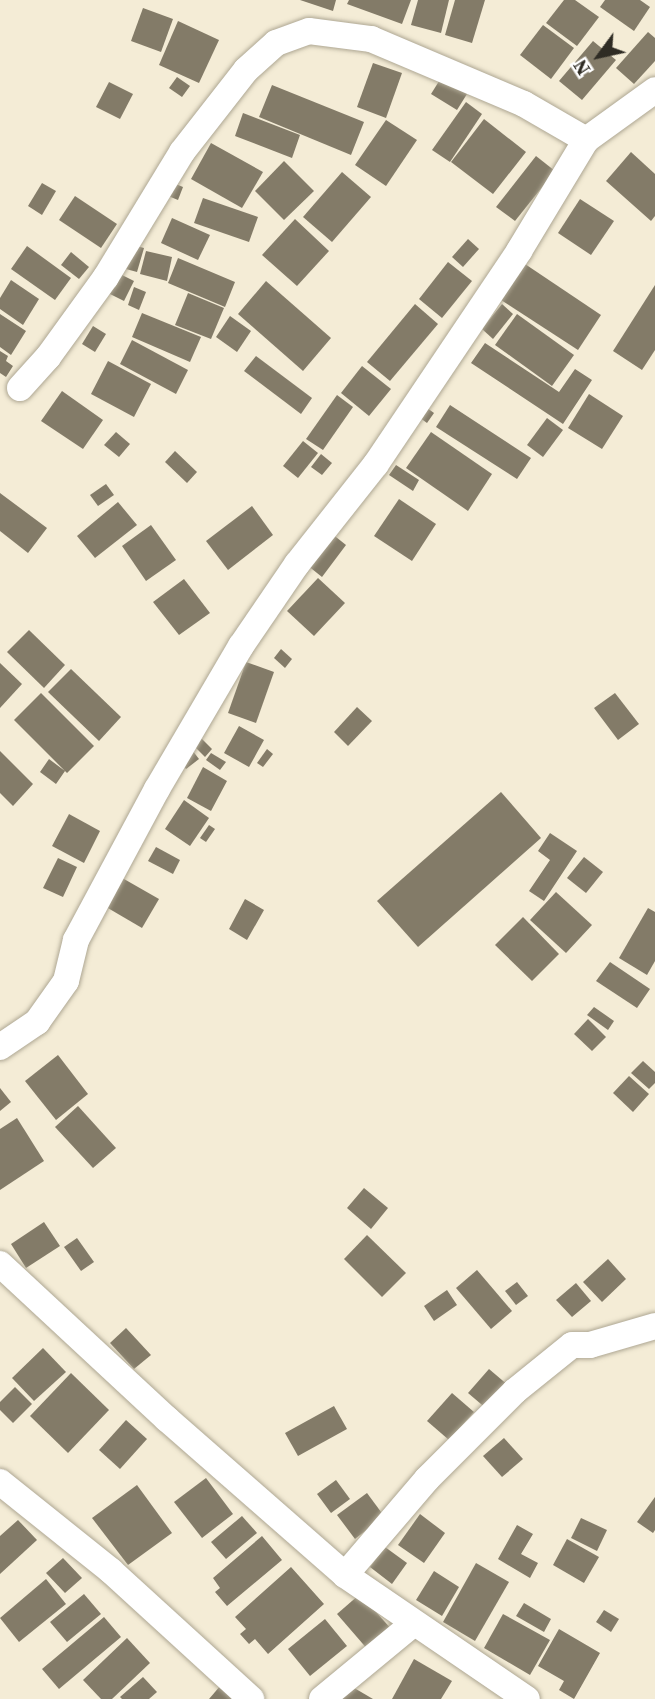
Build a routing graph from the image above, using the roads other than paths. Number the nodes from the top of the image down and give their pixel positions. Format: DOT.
graph roads {
  1 [pos="655,90"];
  2 [pos="586,140"];
  3 [pos="20,388"];
  4 [pos="0,1047"];
  5 [pos="0,1264"];
  6 [pos="655,1326"];
  7 [pos="0,1482"];
  8 [pos="345,1575"];
  9 [pos="414,1623"];
  10 [pos="251,1699"];
  11 [pos="322,1699"];
  12 [pos="527,1699"];
  1 -- 2 [label="street"];
  2 -- 3 [label="street"];
  2 -- 4 [label="street"];
  5 -- 8 [label="street"];
  6 -- 8 [label="street"];
  7 -- 10 [label="street"];
  8 -- 9 [label="street"];
  9 -- 11 [label="street"];
  9 -- 12 [label="street"];
}
